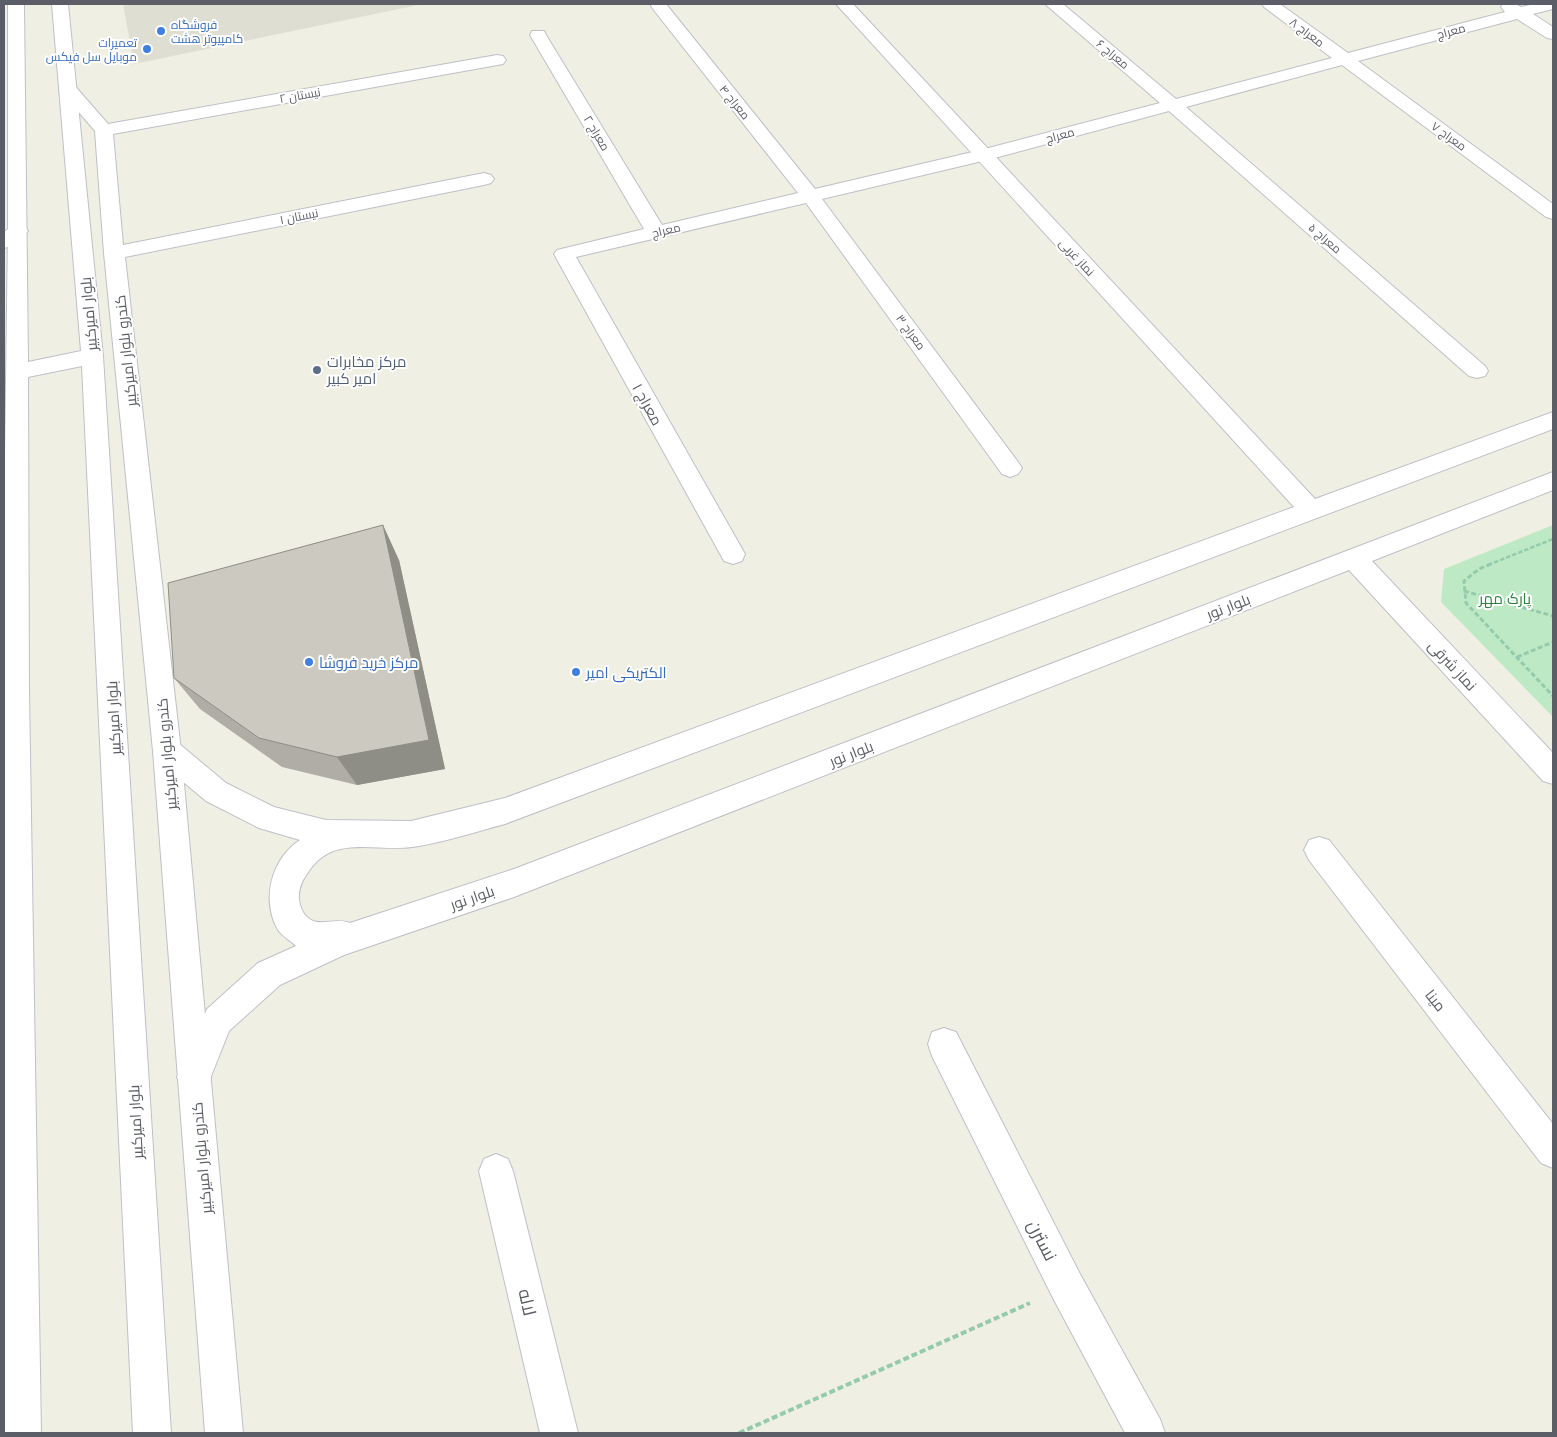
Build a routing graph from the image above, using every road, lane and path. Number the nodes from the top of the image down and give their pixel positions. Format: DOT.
graph roads {
  1 [pos="16,4"];
  2 [pos="60,4"];
  3 [pos="844,4"];
  4 [pos="1053,4"];
  5 [pos="1270,4"];
  6 [pos="1553,4"];
  7 [pos="659,6"];
  8 [pos="1511,8"];
  9 [pos="1553,34"];
  10 [pos="538,35"];
  11 [pos="1344,59"];
  12 [pos="497,60"];
  13 [pos="68,90"];
  14 [pos="1173,105"];
  15 [pos="104,130"];
  16 [pos="984,155"];
  17 [pos="484,179"];
  18 [pos="811,197"];
  19 [pos="1553,213"];
  20 [pos="11,220"];
  21 [pos="656,232"];
  22 [pos="114,253"];
  23 [pos="564,254"];
  24 [pos="92,356"];
  25 [pos="1477,371"];
  26 [pos="17,372"];
  27 [pos="1553,420"];
  28 [pos="1010,468"];
  29 [pos="1553,481"];
  30 [pos="1311,510"];
  31 [pos="1553,539"];
  32 [pos="733,554"];
  33 [pos="1353,558"];
  34 [pos="1464,591"];
  35 [pos="1553,616"];
  36 [pos="1553,642"];
  37 [pos="1517,657"];
  38 [pos="9,682"];
  39 [pos="1553,696"];
  40 [pos="167,751"];
  41 [pos="1553,772"];
  42 [pos="349,834"];
  43 [pos="1319,850"];
  44 [pos="361,935"];
  45 [pos="944,1044"];
  46 [pos="194,1077"];
  47 [pos="1553,1150"];
  48 [pos="496,1171"];
  49 [pos="1067,1287"];
  50 [pos="22,1433"];
  51 [pos="152,1433"];
  52 [pos="224,1433"];
  53 [pos="559,1433"];
  54 [pos="740,1433"];
  55 [pos="1146,1433"];
  1 -- 20 [label="street"];
  2 -- 13 [label="street, بلوار امیرکبیر"];
  3 -- 16 [label="street, نماز غربی"];
  4 -- 14 [label="street, معراج ۶"];
  5 -- 11 [label="street, معراج ۸"];
  6 -- 8 [label="street, معراج"];
  7 -- 18 [label="street, معراج ۴"];
  8 -- 9 [label="street"];
  8 -- 11 [label="street, معراج"];
  10 -- 21 [label="street, معراج ۲"];
  11 -- 14 [label="street, معراج"];
  11 -- 19 [label="street, معراج ۷"];
  12 -- 15 [label="street, نیستان ۲"];
  13 -- 15 [label="street"];
  13 -- 24 [label="street, بلوار امیرکبیر"];
  14 -- 16 [label="street, معراج"];
  14 -- 25 [label="street, معراج ۵"];
  15 -- 22 [label="street, کندرو بلوار امیرکبیر"];
  16 -- 18 [label="street, معراج"];
  16 -- 30 [label="street, نماز غربی"];
  17 -- 22 [label="street, نیستان ۱"];
  18 -- 21 [label="street, معراج"];
  18 -- 28 [label="street, معراج ۳"];
  20 -- 26 [label="street"];
  21 -- 23 [label="street, معراج"];
  22 -- 40 [label="street, کندرو بلوار امیرکبیر"];
  23 -- 32 [label="street, معراج ۱"];
  24 -- 26 [label="street"];
  24 -- 51 [label="street, بلوار امیرکبیر"];
  26 -- 38 [label="street"];
  27 -- 30 [label="street"];
  29 -- 33 [label="street, بلوار نور"];
  30 -- 42 [label="street"];
  31 -- 34 [label="path"];
  33 -- 41 [label="street, نماز شرقی"];
  33 -- 44 [label="street, بلوار نور"];
  34 -- 35 [label="path"];
  34 -- 37 [label="path"];
  36 -- 37 [label="path"];
  37 -- 39 [label="path"];
  38 -- 50 [label="street"];
  40 -- 42 [label="street"];
  40 -- 46 [label="street, کندرو بلوار امیرکبیر"];
  42 -- 44 [label="street"];
  43 -- 47 [label="street, مینا"];
  44 -- 46 [label="street, بلوار نور"];
  45 -- 49 [label="street, نسترن"];
  46 -- 52 [label="street, کندرو بلوار امیرکبیر"];
  48 -- 53 [label="street, لاله"];
  49 -- 54 [label="path"];
  49 -- 55 [label="street, نسترن"];
}
